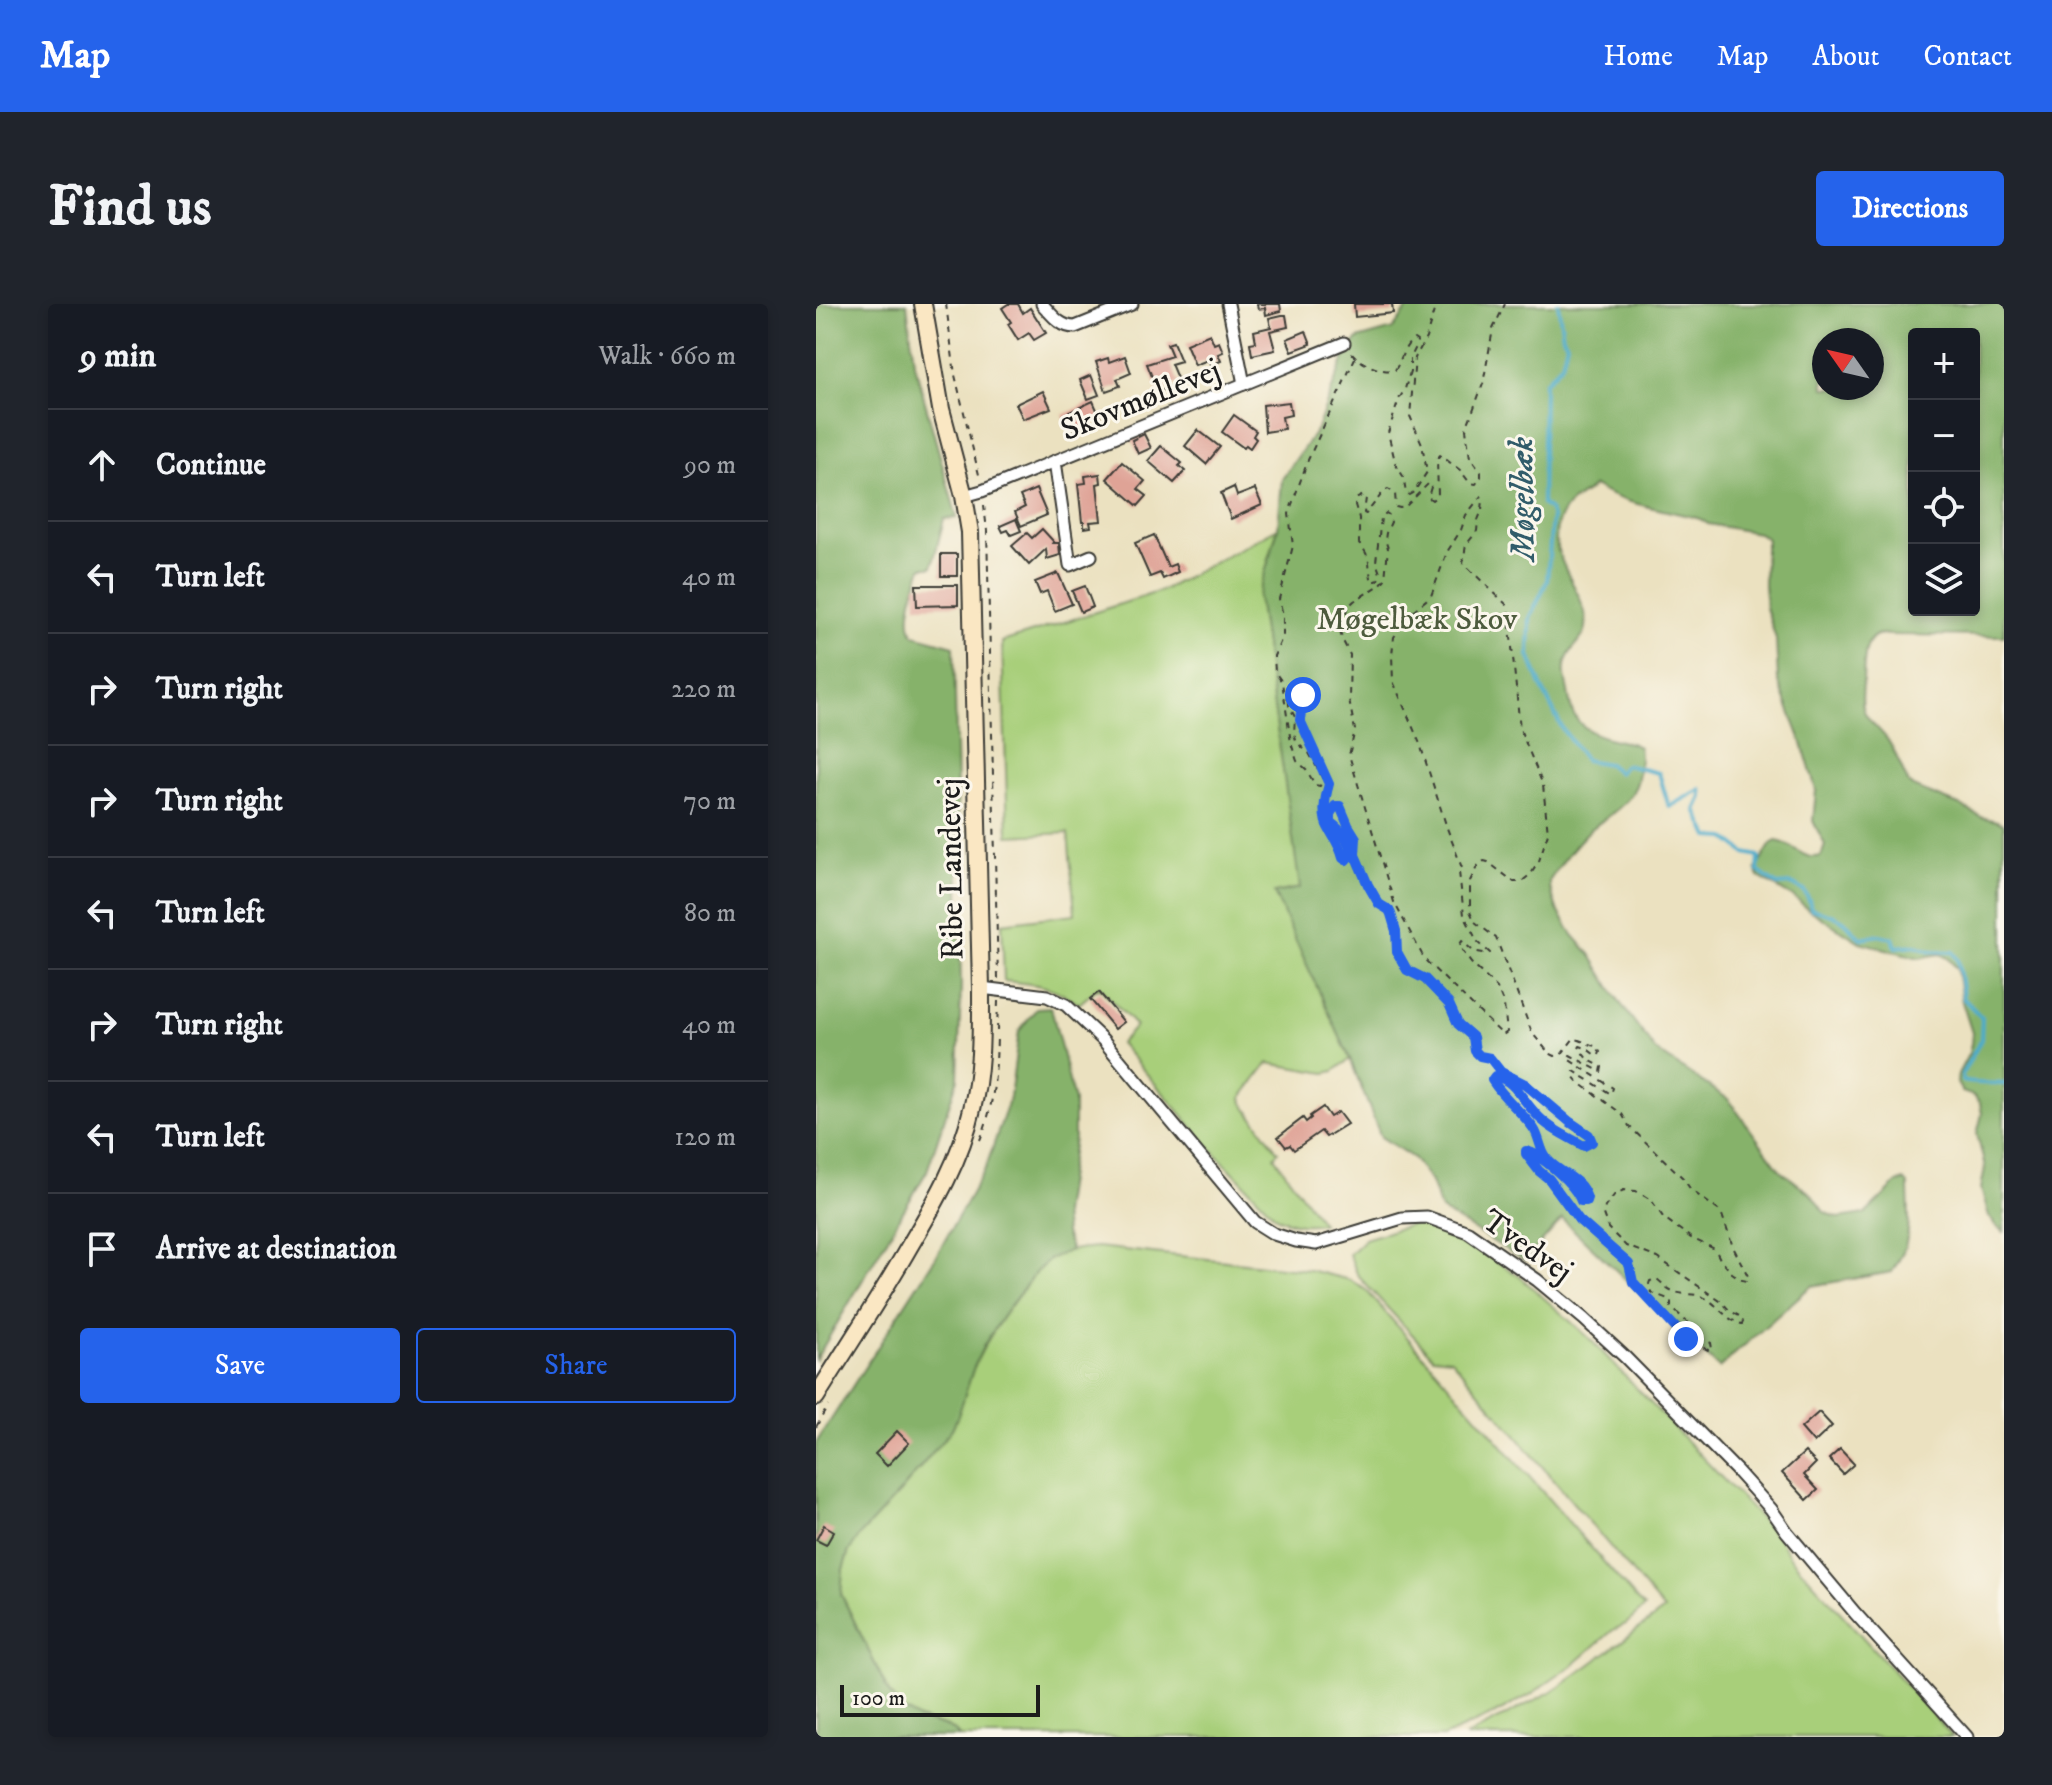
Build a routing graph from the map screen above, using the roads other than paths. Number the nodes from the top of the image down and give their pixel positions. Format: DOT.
graph roads {
  1 [pos="923,304"];
  2 [pos="1042,304"];
  3 [pos="1132,304"];
  4 [pos="1228,304"];
  5 [pos="1344,343"];
  6 [pos="1244,384"];
  7 [pos="1055,461"];
  8 [pos="964,496"];
  9 [pos="1091,556"];
  10 [pos="989,989"];
  11 [pos="824,1399"];
  12 [pos="1967,1737"];
  1 -- 8 [label="main road, Ribe Landevej"];
  2 -- 3 [label="street"];
  4 -- 6 [label="street, Skovmøllevej"];
  5 -- 6 [label="street, Skovmøllevej"];
  6 -- 7 [label="street, Skovmøllevej"];
  7 -- 8 [label="street, Skovmøllevej"];
  7 -- 9 [label="street, Skovmøllevej"];
  8 -- 10 [label="main road, Ribe Landevej"];
  10 -- 11 [label="main road, Ribe Landevej"];
  10 -- 12 [label="street, Tvedvej"];
}
